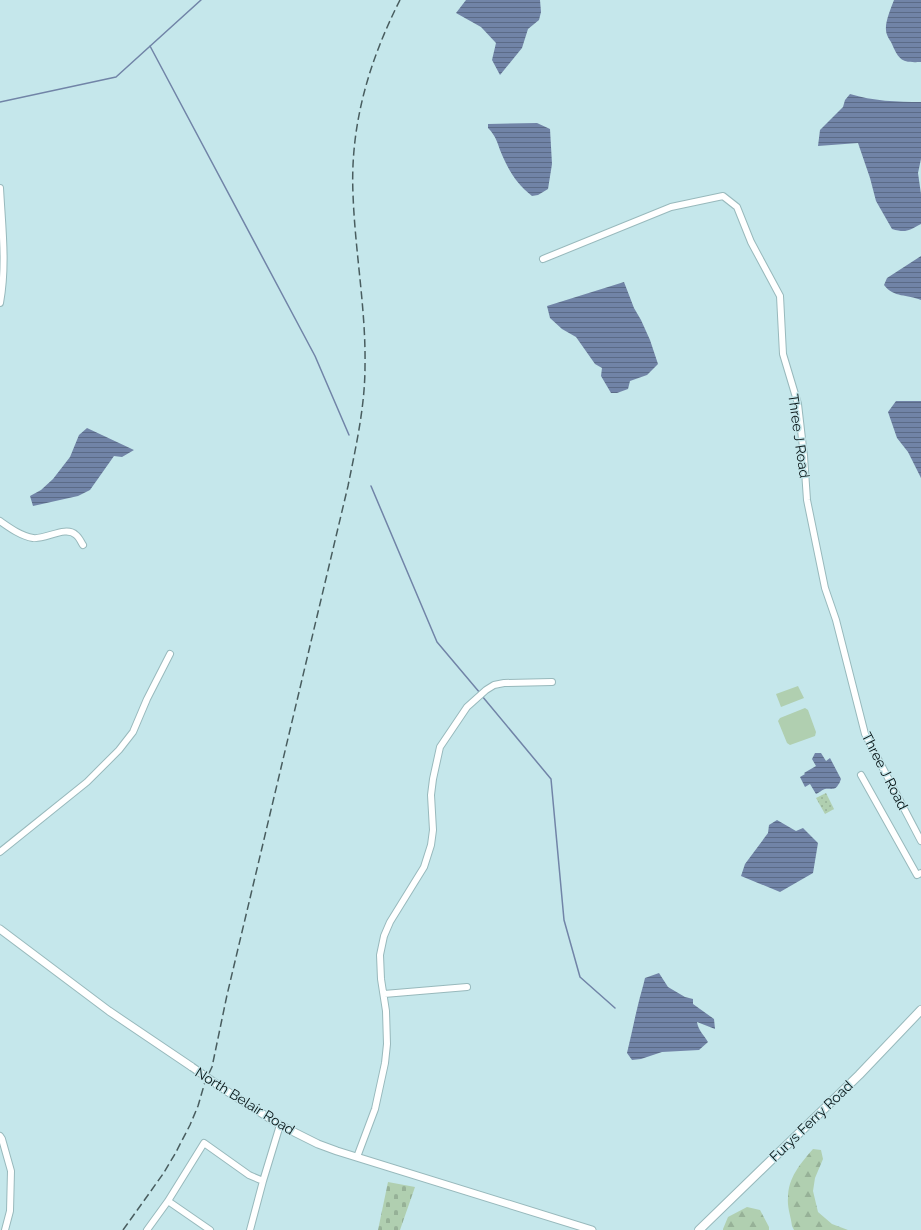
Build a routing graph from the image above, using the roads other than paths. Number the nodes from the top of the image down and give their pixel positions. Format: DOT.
graph roads {
  1 [pos="0,188"];
  2 [pos="543,259"];
  3 [pos="0,303"];
  4 [pos="0,521"];
  5 [pos="83,545"];
  6 [pos="170,654"];
  7 [pos="552,682"];
  8 [pos="861,775"];
  9 [pos="921,842"];
  10 [pos="0,852"];
  11 [pos="921,873"];
  12 [pos="0,929"];
  13 [pos="467,987"];
  14 [pos="384,994"];
  15 [pos="921,1010"];
  16 [pos="280,1125"];
  17 [pos="0,1136"];
  18 [pos="357,1157"];
  19 [pos="263,1181"];
  20 [pos="168,1201"];
  21 [pos="5,1230"];
  22 [pos="147,1230"];
  23 [pos="210,1230"];
  24 [pos="250,1230"];
  25 [pos="592,1230"];
  26 [pos="699,1230"];
  1 -- 3 [label="street"];
  2 -- 9 [label="street, Three J Road"];
  4 -- 5 [label="street"];
  6 -- 10 [label="street"];
  7 -- 14 [label="street"];
  8 -- 11 [label="street"];
  12 -- 16 [label="street, North Belair Road, bridge"];
  13 -- 14 [label="street"];
  14 -- 18 [label="street"];
  15 -- 26 [label="main road, Furys Ferry Road"];
  16 -- 18 [label="street, North Belair Road"];
  16 -- 19 [label="street"];
  17 -- 21 [label="street"];
  18 -- 25 [label="street, North Belair Road"];
  19 -- 20 [label="street"];
  19 -- 24 [label="street"];
  20 -- 22 [label="street"];
  20 -- 23 [label="street"];
}
